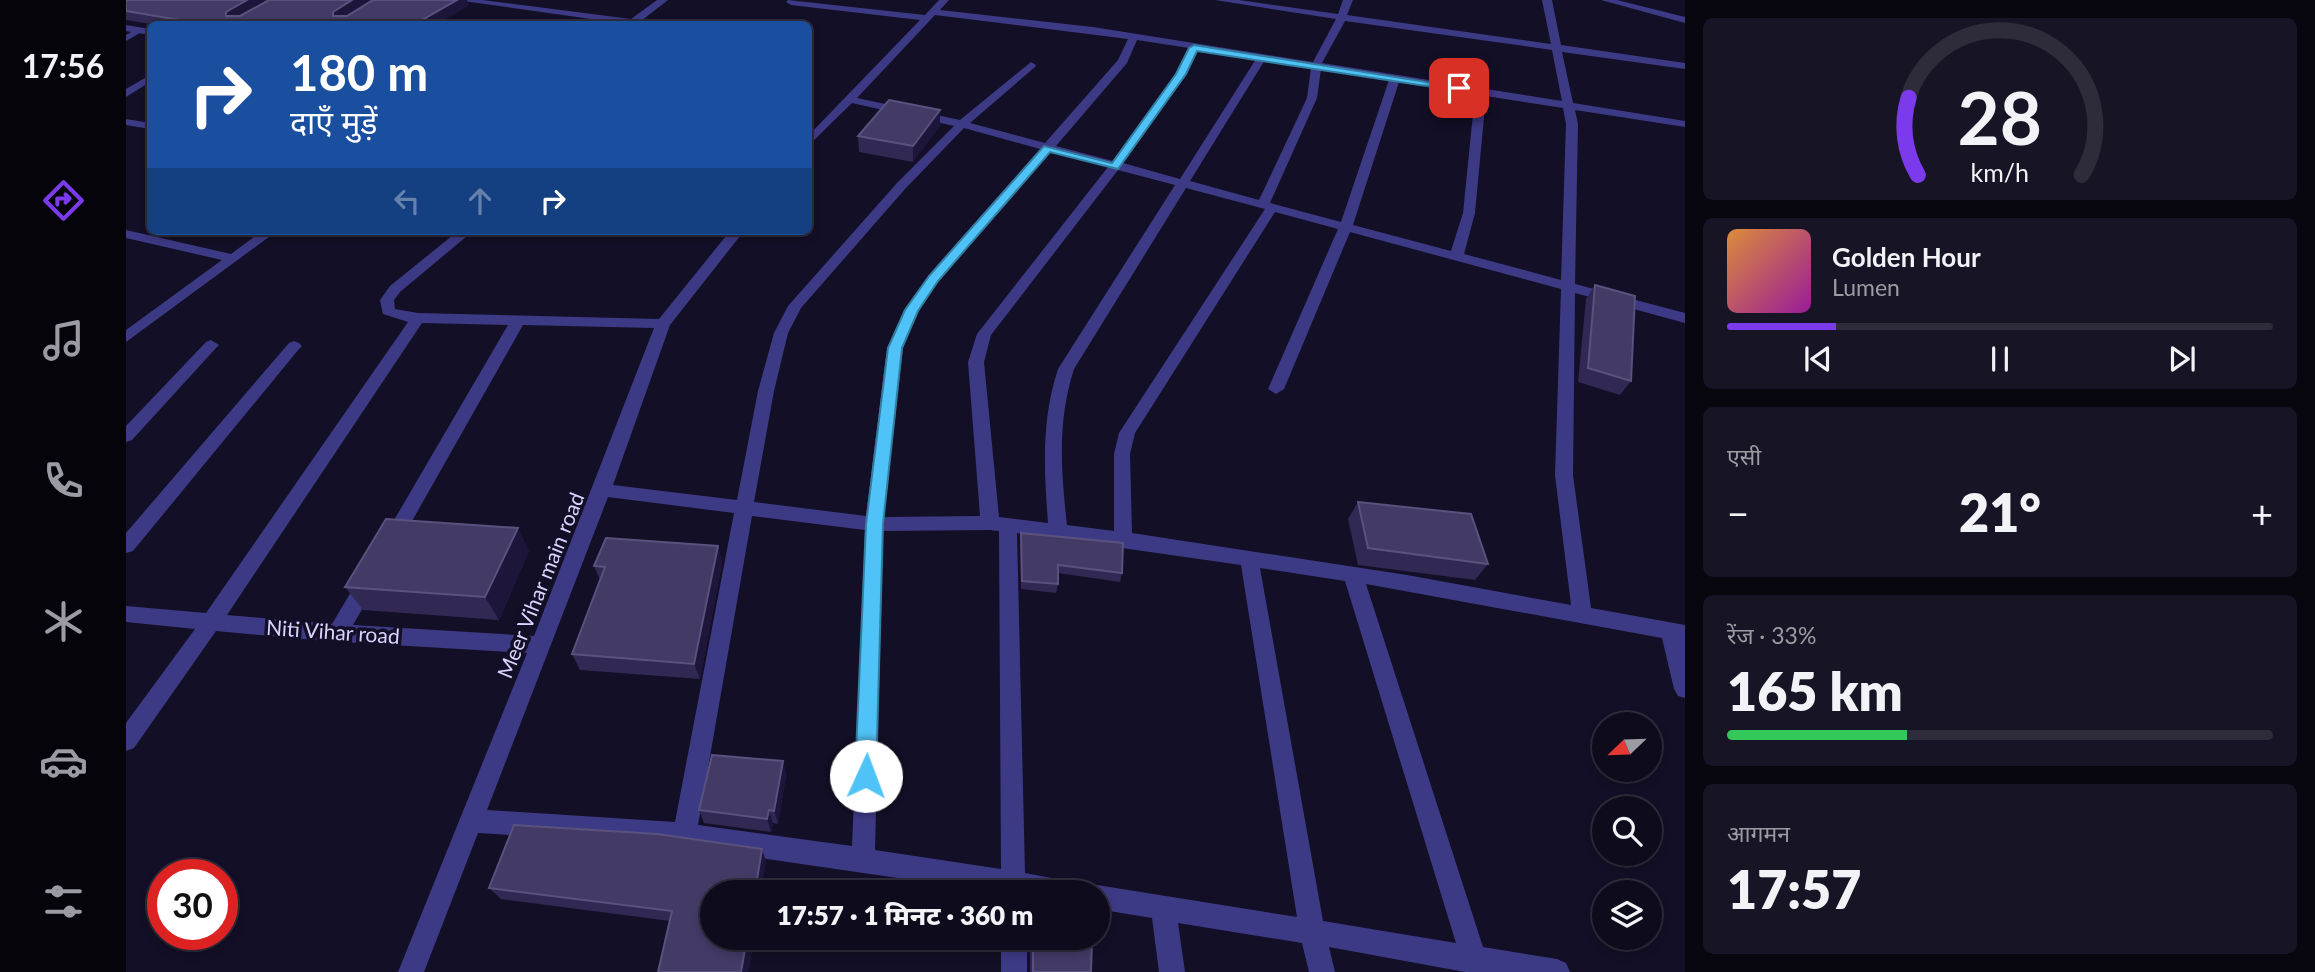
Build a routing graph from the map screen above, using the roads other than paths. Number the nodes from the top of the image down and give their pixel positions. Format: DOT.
graph roads {
  1 [pos="461,0"];
  2 [pos="663,0"];
  3 [pos="944,0"];
  4 [pos="1220,0"];
  5 [pos="1348,0"];
  6 [pos="1547,0"];
  7 [pos="1606,0"];
  8 [pos="791,2"];
  9 [pos="929,15"];
  10 [pos="1342,17"];
  11 [pos="1685,20"];
  12 [pos="610,21"];
  13 [pos="635,21"];
  14 [pos="126,28"];
  15 [pos="146,31"];
  16 [pos="1135,37"];
  17 [pos="126,38"];
  18 [pos="1194,48"];
  19 [pos="1556,48"];
  20 [pos="1262,57"];
  21 [pos="1031,65"];
  22 [pos="1316,65"];
  23 [pos="1685,66"];
  24 [pos="1395,78"];
  25 [pos="147,80"];
  26 [pos="1481,91"];
  27 [pos="126,94"];
  28 [pos="849,99"];
  29 [pos="1568,104"];
  30 [pos="126,122"];
  31 [pos="962,124"];
  32 [pos="1685,124"];
  33 [pos="147,126"];
  34 [pos="813,132"];
  35 [pos="1048,148"];
  36 [pos="1114,167"];
  37 [pos="1180,184"];
  38 [pos="1266,208"];
  39 [pos="1345,229"];
  40 [pos="126,234"];
  41 [pos="264,235"];
  42 [pos="461,235"];
  43 [pos="734,235"];
  44 [pos="232,258"];
  45 [pos="1456,258"];
  46 [pos="1570,289"];
  47 [pos="418,318"];
  48 [pos="1685,318"];
  49 [pos="518,321"];
  50 [pos="663,324"];
  51 [pos="126,337"];
  52 [pos="211,345"];
  53 [pos="294,346"];
  54 [pos="1276,388"];
  55 [pos="126,436"];
  56 [pos="603,490"];
  57 [pos="747,506"];
  58 [pos="874,524"];
  59 [pos="999,524"];
  60 [pos="1058,531"];
  61 [pos="1123,539"];
  62 [pos="126,546"];
  63 [pos="1249,558"];
  64 [pos="1353,575"];
  65 [pos="126,614"];
  66 [pos="1582,615"];
  67 [pos="211,622"];
  68 [pos="338,632"];
  69 [pos="1677,633"];
  70 [pos="541,645"];
  71 [pos="1685,689"];
  72 [pos="126,741"];
  73 [pos="472,821"];
  74 [pos="684,835"];
  75 [pos="863,860"];
  76 [pos="970,880"];
  77 [pos="1013,880"];
  78 [pos="1110,899"];
  79 [pos="1163,908"];
  80 [pos="1312,932"];
  81 [pos="1014,950"];
  82 [pos="1476,965"];
  83 [pos="411,972"];
  84 [pos="1014,972"];
  85 [pos="1172,972"];
  86 [pos="1322,972"];
  87 [pos="1557,972"];
  1 -- 12 [label="street"];
  2 -- 13 [label="street"];
  3 -- 9 [label="street"];
  4 -- 10 [label="street"];
  5 -- 10 [label="street"];
  6 -- 19 [label="street"];
  7 -- 11 [label="street"];
  8 -- 9 [label="street"];
  9 -- 16 [label="street"];
  9 -- 28 [label="street"];
  10 -- 19 [label="street"];
  10 -- 22 [label="street"];
  14 -- 15 [label="street"];
  15 -- 17 [label="lane"];
  16 -- 18 [label="street"];
  16 -- 35 [label="street"];
  18 -- 20 [label="street"];
  18 -- 36 [label="street"];
  19 -- 23 [label="street"];
  19 -- 29 [label="street"];
  20 -- 22 [label="street"];
  20 -- 37 [label="street"];
  21 -- 31 [label="street"];
  22 -- 24 [label="street"];
  22 -- 38 [label="street"];
  24 -- 26 [label="street"];
  24 -- 39 [label="street"];
  25 -- 27 [label="street"];
  26 -- 29 [label="street"];
  26 -- 45 [label="street"];
  28 -- 31 [label="street"];
  28 -- 34 [label="street"];
  29 -- 32 [label="street"];
  29 -- 46 [label="street"];
  30 -- 33 [label="street"];
  31 -- 35 [label="street"];
  31 -- 57 [label="street"];
  35 -- 36 [label="street"];
  35 -- 58 [label="street"];
  36 -- 37 [label="street"];
  36 -- 59 [label="street"];
  37 -- 38 [label="street"];
  37 -- 60 [label="street"];
  38 -- 39 [label="street"];
  38 -- 61 [label="street"];
  39 -- 45 [label="street"];
  39 -- 54 [label="street"];
  40 -- 44 [label="street"];
  41 -- 44 [label="street"];
  42 -- 47 [label="street"];
  43 -- 50 [label="street, Meer Vihar main road"];
  44 -- 51 [label="street"];
  45 -- 46 [label="street"];
  46 -- 48 [label="street"];
  46 -- 66 [label="street"];
  47 -- 49 [label="street"];
  47 -- 67 [label="street"];
  49 -- 50 [label="street"];
  49 -- 68 [label="street"];
  50 -- 56 [label="street, Meer Vihar main road"];
  52 -- 55 [label="street"];
  53 -- 62 [label="street"];
  56 -- 57 [label="street"];
  56 -- 70 [label="street, Meer Vihar main road"];
  57 -- 58 [label="street"];
  57 -- 74 [label="street"];
  58 -- 59 [label="street"];
  58 -- 75 [label="street"];
  59 -- 60 [label="street"];
  59 -- 77 [label="street"];
  60 -- 61 [label="street"];
  61 -- 63 [label="street"];
  63 -- 64 [label="street"];
  63 -- 80 [label="street"];
  64 -- 66 [label="street"];
  64 -- 82 [label="street"];
  65 -- 67 [label="street, Niti Vihar road"];
  66 -- 69 [label="street"];
  67 -- 68 [label="street, Niti Vihar road"];
  67 -- 72 [label="street"];
  68 -- 70 [label="street, Niti Vihar road"];
  69 -- 71 [label="street"];
  70 -- 73 [label="street, Meer Vihar main road"];
  73 -- 74 [label="street"];
  73 -- 83 [label="street, Meer Vihar main road"];
  74 -- 75 [label="street"];
  75 -- 76 [label="street"];
  78 -- 79 [label="street"];
  79 -- 80 [label="street"];
  79 -- 85 [label="street"];
  80 -- 82 [label="street"];
  80 -- 86 [label="street"];
  81 -- 84 [label="street"];
  82 -- 87 [label="street"];
}
